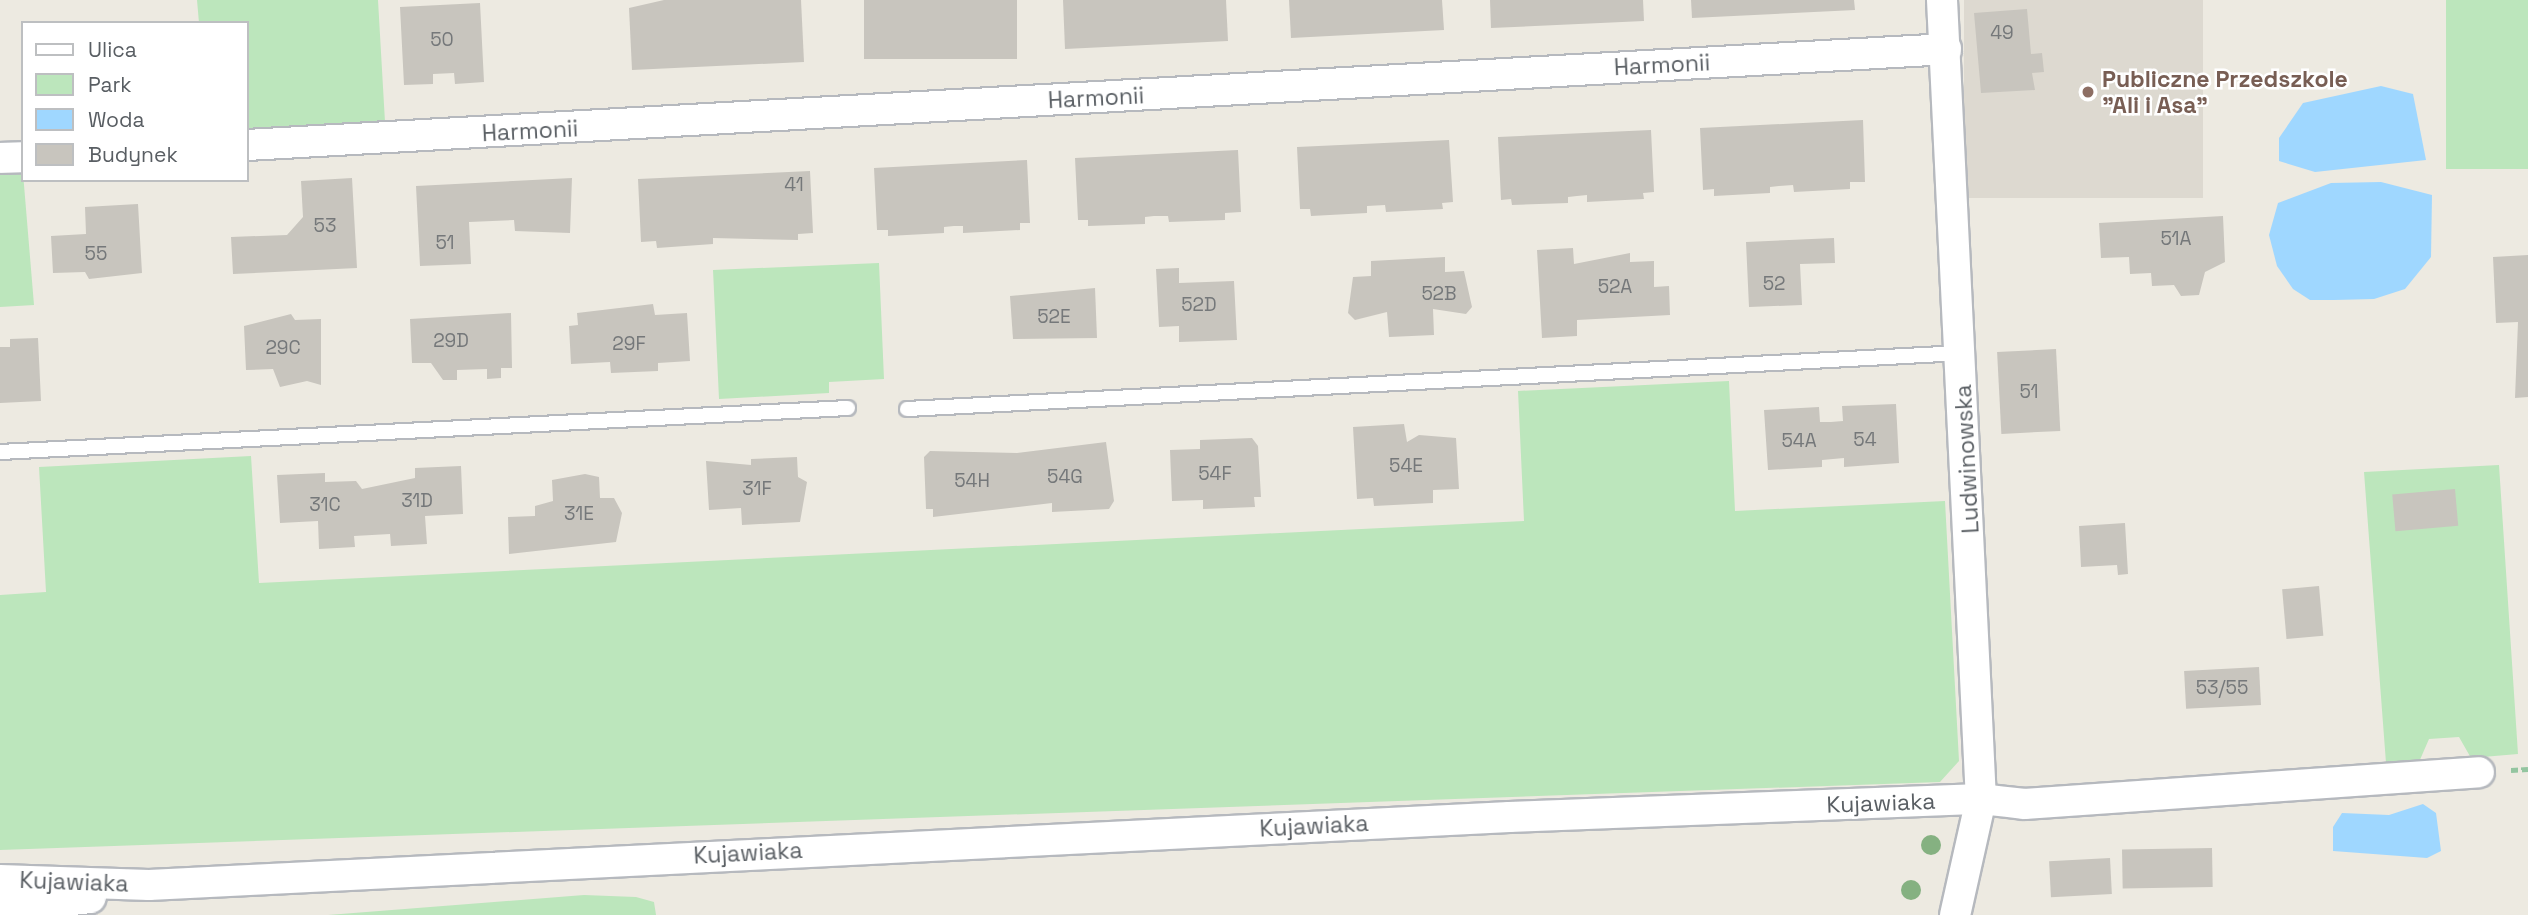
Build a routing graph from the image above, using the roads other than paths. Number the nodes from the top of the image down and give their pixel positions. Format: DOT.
graph roads {
  1 [pos="1942,0"];
  2 [pos="1946,49"];
  3 [pos="248,145"];
  4 [pos="21,157"];
  5 [pos="0,158"];
  6 [pos="1963,353"];
  7 [pos="848,408"];
  8 [pos="907,409"];
  9 [pos="0,452"];
  10 [pos="2479,772"];
  11 [pos="1981,799"];
  12 [pos="0,880"];
  13 [pos="149,885"];
  14 [pos="0,908"];
  15 [pos="1955,915"];
  1 -- 2 [label="street, Ludwinowska"];
  2 -- 3 [label="street, Harmonii"];
  2 -- 6 [label="street, Ludwinowska"];
  4 -- 5 [label="street"];
  6 -- 8 [label="lane"];
  6 -- 11 [label="street, Ludwinowska"];
  7 -- 9 [label="lane"];
  10 -- 11 [label="street, Kujawiaka"];
  11 -- 13 [label="street, Kujawiaka"];
  11 -- 15 [label="street, Ludwinowska"];
  12 -- 13 [label="street, Kujawiaka"];
  13 -- 14 [label="street, Kujawiaka"];
}
